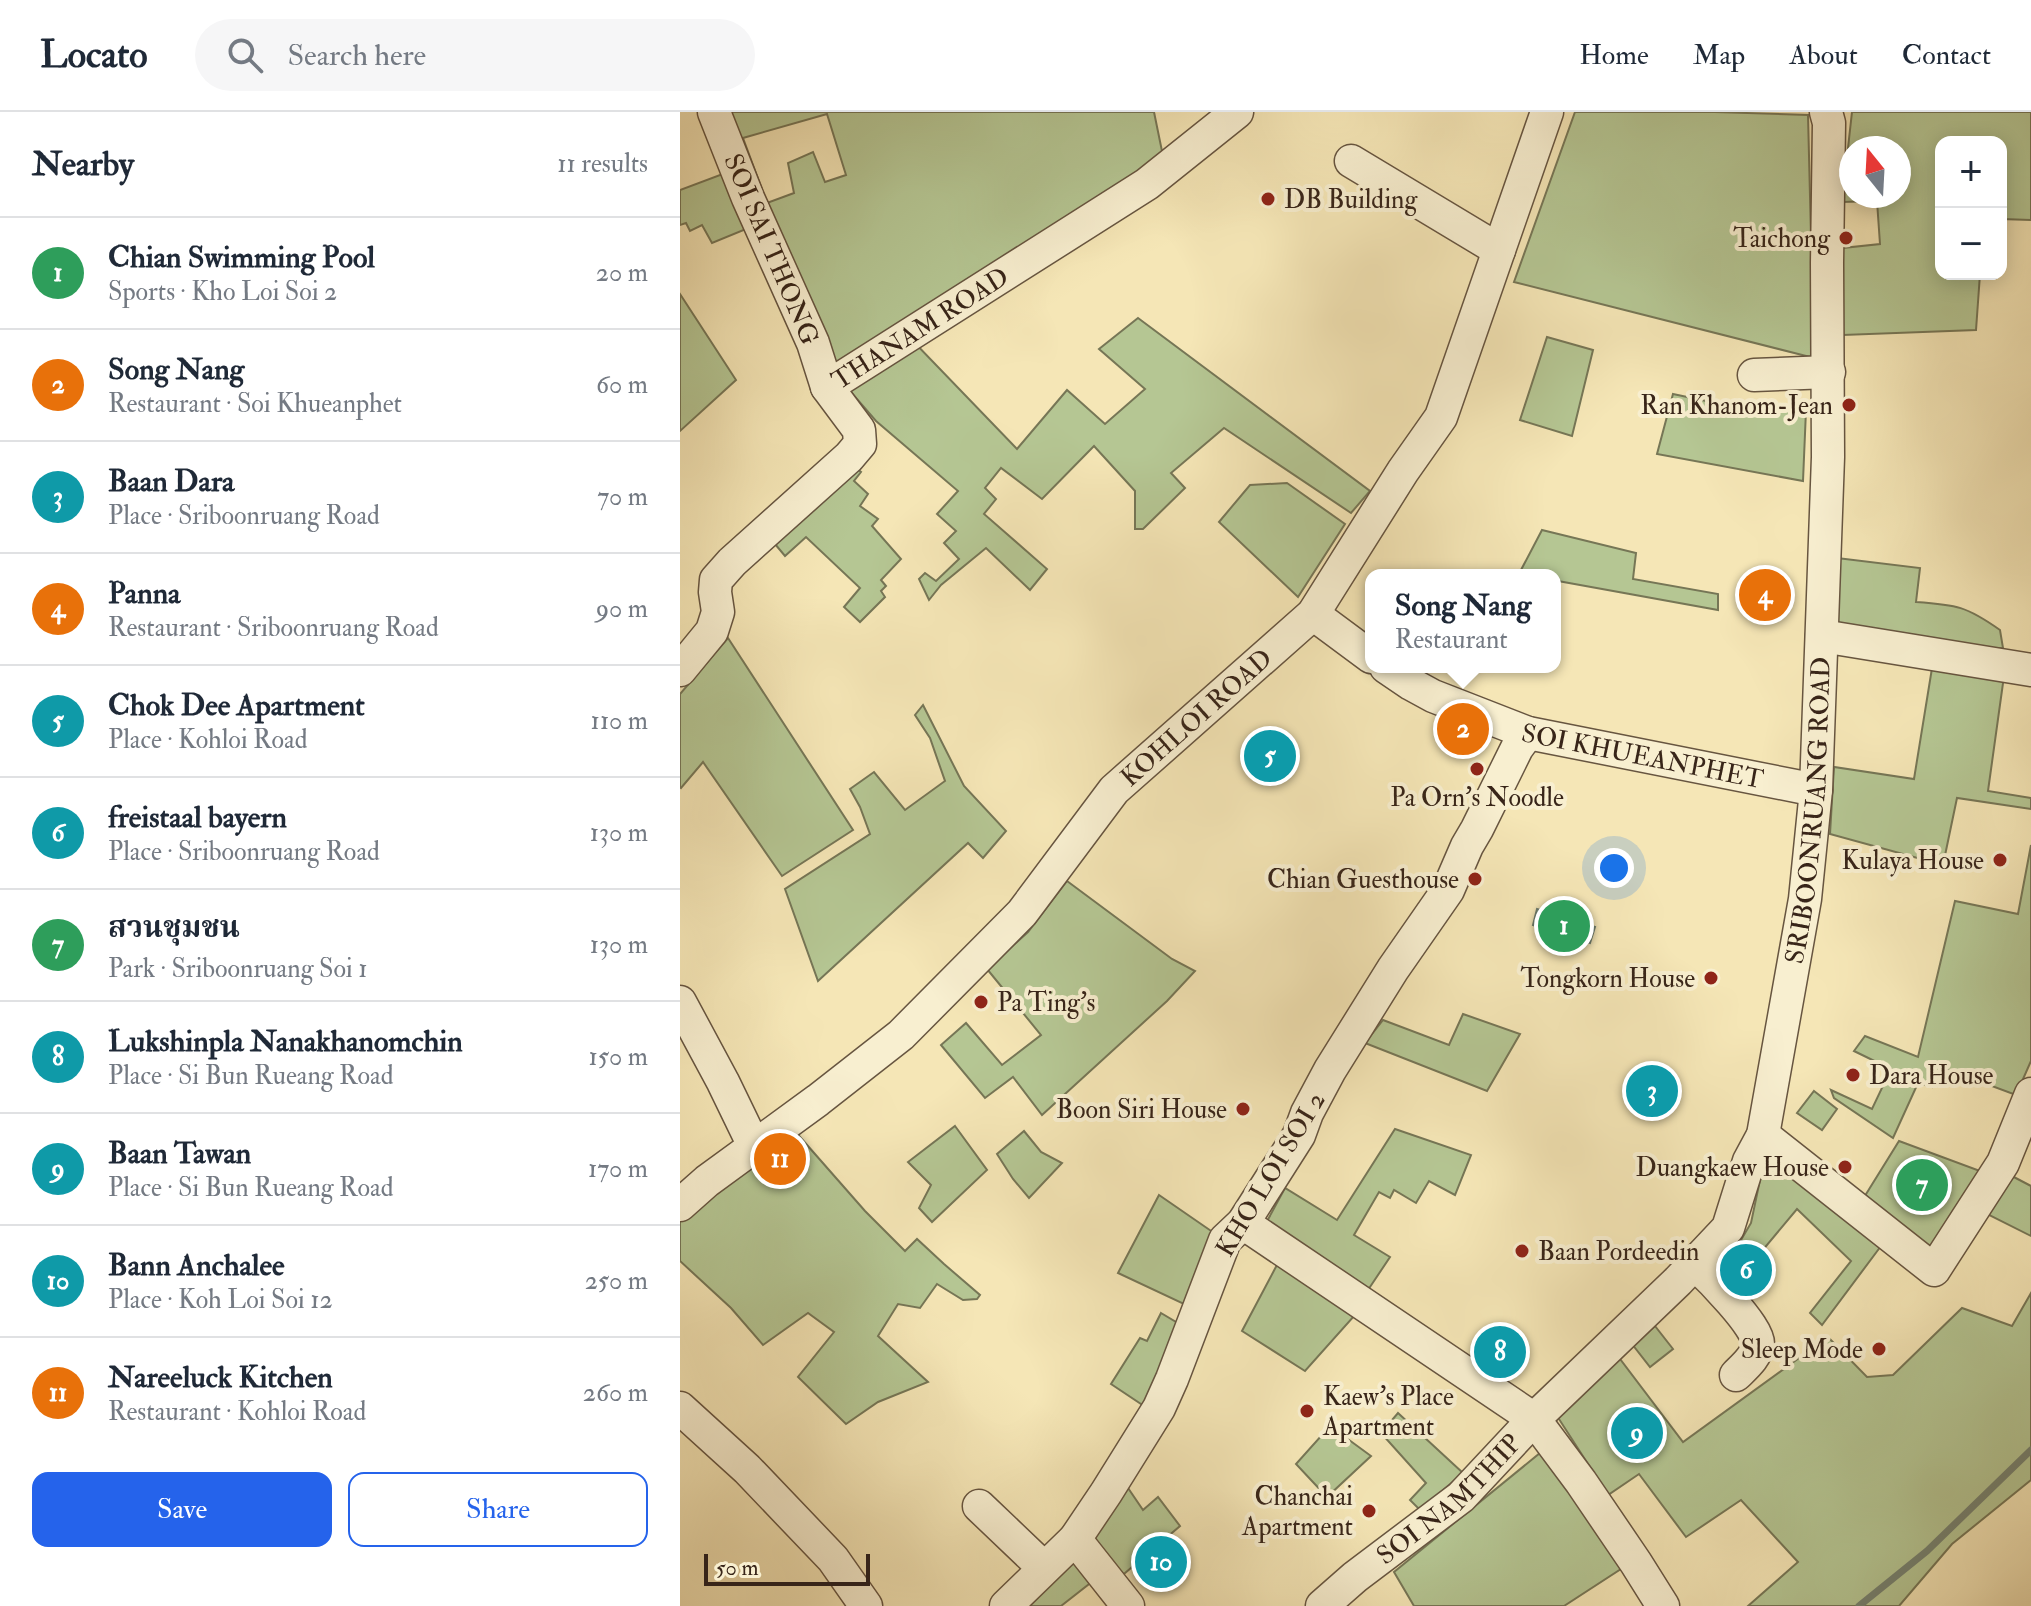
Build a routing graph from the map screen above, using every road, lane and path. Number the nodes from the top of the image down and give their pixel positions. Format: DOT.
graph roads {
  1 [pos="714,112"];
  2 [pos="1237,112"];
  3 [pos="1547,112"];
  4 [pos="1826,112"];
  5 [pos="1351,161"];
  6 [pos="1499,250"];
  7 [pos="1829,372"];
  8 [pos="1754,375"];
  9 [pos="827,387"];
  10 [pos="1313,614"];
  11 [pos="1822,636"];
  12 [pos="1365,653"];
  13 [pos="680,670"];
  14 [pos="2031,670"];
  15 [pos="1395,673"];
  16 [pos="1528,733"];
  17 [pos="1816,790"];
  18 [pos="680,1002"];
  19 [pos="2031,1094"];
  20 [pos="1763,1135"];
  21 [pos="755,1148"];
  22 [pos="680,1205"];
  23 [pos="1243,1223"];
  24 [pos="1694,1263"];
  25 [pos="1736,1375"];
  26 [pos="680,1408"];
  27 [pos="1534,1419"];
  28 [pos="979,1506"];
  29 [pos="1075,1539"];
  30 [pos="1044,1568"];
  31 [pos="866,1606"];
  32 [pos="1006,1606"];
  33 [pos="1128,1606"];
  34 [pos="1322,1606"];
  35 [pos="1663,1606"];
  1 -- 9 [label="street, SOI SAI THONG"];
  2 -- 9 [label="street, THANAM ROAD"];
  3 -- 6 [label="street, KOHLOI ROAD"];
  4 -- 7 [label="street, SRIBOONRUANG ROAD"];
  5 -- 6 [label="street"];
  6 -- 10 [label="street, KOHLOI ROAD"];
  7 -- 8 [label="street"];
  7 -- 11 [label="street, SRIBOONRUANG ROAD"];
  9 -- 13 [label="street, THANAM ROAD"];
  10 -- 12 [label="street"];
  10 -- 21 [label="street, KOHLOI ROAD"];
  11 -- 14 [label="street"];
  11 -- 17 [label="street, SRIBOONRUANG ROAD"];
  15 -- 16 [label="street, SOI KHUEANPHET"];
  16 -- 17 [label="street, SOI KHUEANPHET"];
  16 -- 23 [label="street, KHO LOI SOI 2"];
  17 -- 20 [label="street, SRIBOONRUANG ROAD"];
  18 -- 21 [label="street"];
  19 -- 20 [label="street"];
  20 -- 24 [label="street, SRIBOONRUANG ROAD"];
  21 -- 22 [label="street, KOHLOI ROAD"];
  23 -- 27 [label="street"];
  23 -- 29 [label="street, KHO LOI SOI 2"];
  24 -- 25 [label="street"];
  24 -- 27 [label="street, SRIBOONRUANG ROAD"];
  26 -- 31 [label="street"];
  27 -- 34 [label="street, SOI NAMTHIP"];
  27 -- 35 [label="street"];
  28 -- 30 [label="street"];
  29 -- 30 [label="street, KHO LOI SOI 2"];
  29 -- 33 [label="street"];
  30 -- 32 [label="street, KHO LOI SOI 2"];
}
